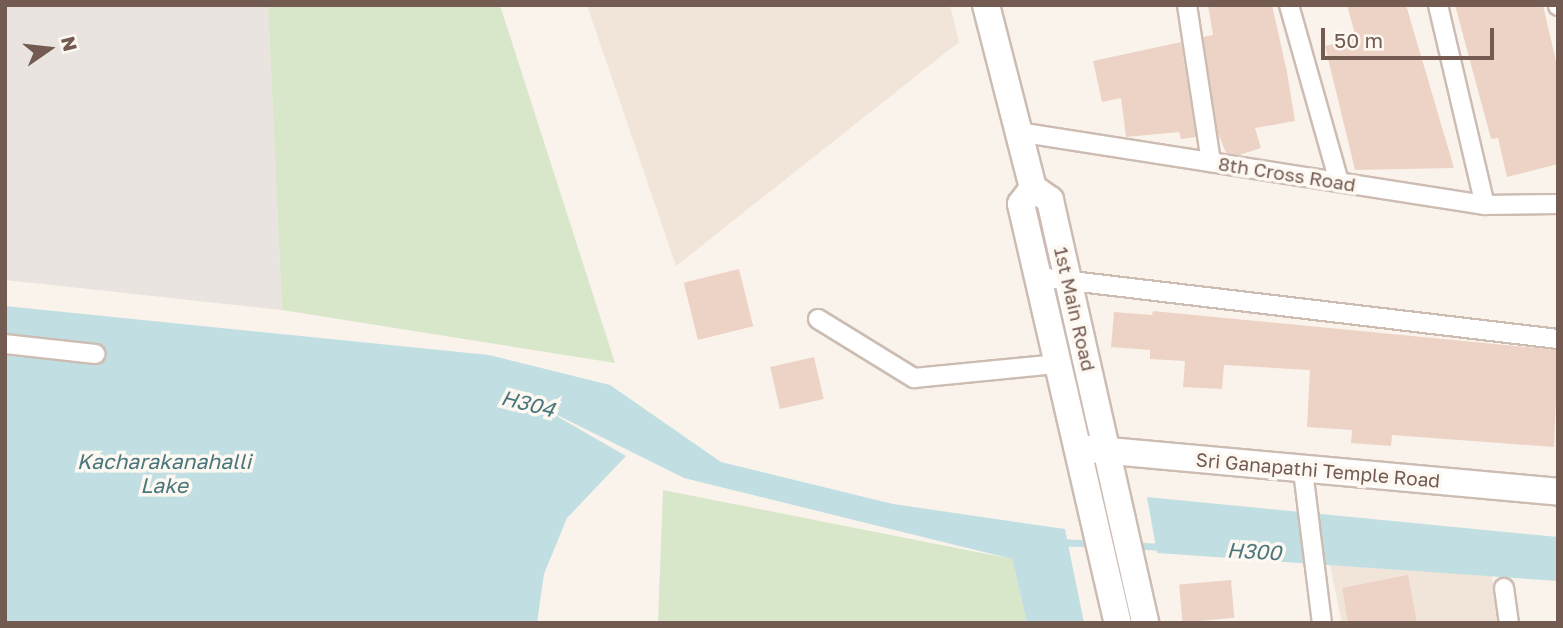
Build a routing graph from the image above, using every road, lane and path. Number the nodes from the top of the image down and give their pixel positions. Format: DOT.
graph roads {
  1 [pos="986,5"];
  2 [pos="1187,5"];
  3 [pos="1289,5"];
  4 [pos="1438,5"];
  5 [pos="1017,132"];
  6 [pos="1211,162"];
  7 [pos="1339,182"];
  8 [pos="1032,188"];
  9 [pos="1558,204"];
  10 [pos="1485,205"];
  11 [pos="1038,277"];
  12 [pos="1068,279"];
  13 [pos="817,319"];
  14 [pos="1558,339"];
  15 [pos="5,344"];
  16 [pos="95,354"];
  17 [pos="1058,364"];
  18 [pos="1078,448"];
  19 [pos="1109,449"];
  20 [pos="1303,471"];
  21 [pos="1558,492"];
  22 [pos="1504,588"];
  23 [pos="1118,623"];
  24 [pos="1145,623"];
  25 [pos="1322,623"];
  26 [pos="1508,623"];
  1 -- 5 [label="street, 1st Main Road"];
  2 -- 6 [label="street"];
  3 -- 7 [label="street"];
  4 -- 10 [label="street"];
  5 -- 6 [label="street, 8th Cross Road"];
  5 -- 8 [label="street, 1st Main Road"];
  6 -- 7 [label="street, 8th Cross Road"];
  7 -- 10 [label="street, 8th Cross Road"];
  8 -- 11 [label="street"];
  8 -- 12 [label="street, 1st Main Road"];
  9 -- 10 [label="street, 8th Cross Road"];
  11 -- 12 [label="street"];
  11 -- 17 [label="street"];
  12 -- 14 [label="street"];
  12 -- 19 [label="street, 1st Main Road"];
  13 -- 17 [label="street"];
  15 -- 16 [label="street"];
  17 -- 18 [label="street"];
  18 -- 19 [label="street, Sri Ganapathi Temple Road"];
  18 -- 23 [label="street"];
  19 -- 20 [label="street, Sri Ganapathi Temple Road"];
  19 -- 24 [label="street, 1st Main Road"];
  20 -- 21 [label="street, Sri Ganapathi Temple Road"];
  20 -- 25 [label="street"];
  22 -- 26 [label="street"];
}
